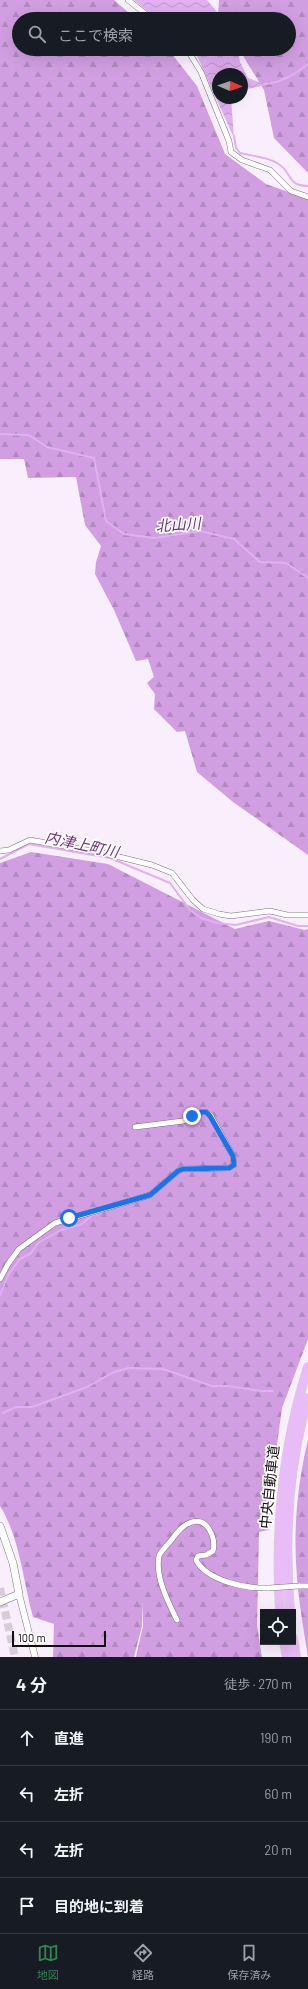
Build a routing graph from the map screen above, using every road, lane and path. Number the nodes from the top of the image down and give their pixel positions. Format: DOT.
graph roads {
  1 [pos="128,0"];
  2 [pos="143,12"];
  3 [pos="191,56"];
  4 [pos="308,197"];
  5 [pos="0,852"];
  6 [pos="308,915"];
  7 [pos="135,1127"];
  8 [pos="0,1279"];
  9 [pos="308,1367"];
  10 [pos="308,1398"];
  11 [pos="0,1526"];
  12 [pos="308,1586"];
  13 [pos="19,1594"];
  14 [pos="0,1602"];
  15 [pos="280,1609"];
  16 [pos="290,1609"];
  17 [pos="177,1620"];
  18 [pos="284,1645"];
  19 [pos="294,1645"];
  20 [pos="35,1657"];
  21 [pos="286,1657"];
  22 [pos="296,1657"];
  1 -- 2 [label="street"];
  3 -- 4 [label="street"];
  5 -- 6 [label="street"];
  7 -- 8 [label="street"];
  9 -- 15 [label="highway, 中央自動車道"];
  10 -- 16 [label="highway, 中央自動車道"];
  11 -- 13 [label="main road"];
  12 -- 17 [label="street, bridge"];
  13 -- 14 [label="main road"];
  13 -- 20 [label="street"];
  18 -- 21 [label="highway"];
  19 -- 22 [label="highway"];
}
